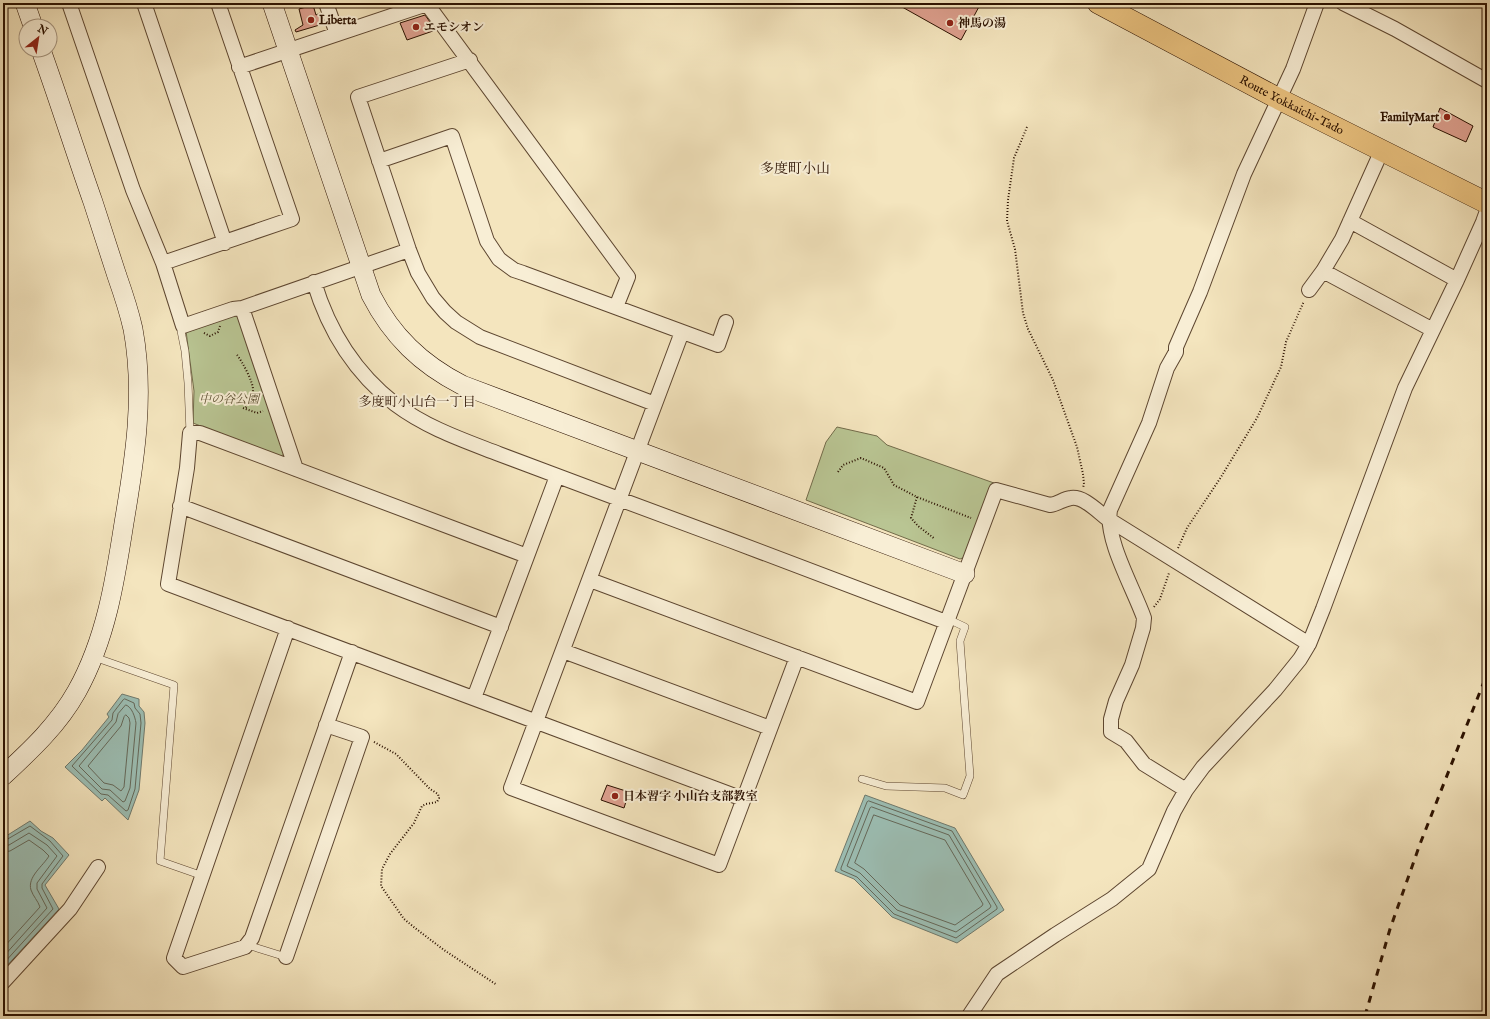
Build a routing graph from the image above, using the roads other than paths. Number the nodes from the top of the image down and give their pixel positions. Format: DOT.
graph roads {
  1 [pos="25,3"];
  2 [pos="69,3"];
  3 [pos="144,3"];
  4 [pos="218,3"];
  5 [pos="272,3"];
  6 [pos="326,3"];
  7 [pos="427,3"];
  8 [pos="1098,3"];
  9 [pos="1318,3"];
  10 [pos="1343,3"];
  11 [pos="30,18"];
  12 [pos="337,34"];
  13 [pos="289,50"];
  14 [pos="44,58"];
  15 [pos="470,60"];
  16 [pos="239,66"];
  17 [pos="1487,81"];
  18 [pos="1279,99"];
  19 [pos="1382,150"];
  20 [pos="379,160"];
  21 [pos="1487,203"];
  22 [pos="1487,211"];
  23 [pos="1350,221"];
  24 [pos="226,243"];
  25 [pos="409,250"];
  26 [pos="163,263"];
  27 [pos="361,266"];
  28 [pos="1323,271"];
  29 [pos="1457,280"];
  30 [pos="314,282"];
  31 [pos="1309,290"];
  32 [pos="616,307"];
  33 [pos="242,308"];
  34 [pos="726,322"];
  35 [pos="183,326"];
  36 [pos="1433,330"];
  37 [pos="682,332"];
  38 [pos="655,404"];
  39 [pos="190,433"];
  40 [pos="637,451"];
  41 [pos="296,469"];
  42 [pos="557,476"];
  43 [pos="620,499"];
  44 [pos="180,506"];
  45 [pos="1108,519"];
  46 [pos="527,556"];
  47 [pos="965,574"];
  48 [pos="590,580"];
  49 [pos="947,621"];
  50 [pos="501,627"];
  51 [pos="288,628"];
  52 [pos="1309,644"];
  53 [pos="563,651"];
  54 [pos="352,652"];
  55 [pos="94,657"];
  56 [pos="797,657"];
  57 [pos="474,698"];
  58 [pos="536,721"];
  59 [pos="326,725"];
  60 [pos="770,728"];
  61 [pos="3,776"];
  62 [pos="862,779"];
  63 [pos="1186,790"];
  64 [pos="743,799"];
  65 [pos="98,867"];
  66 [pos="203,876"];
  67 [pos="248,944"];
  68 [pos="286,957"];
  69 [pos="3,982"];
  70 [pos="969,1016"];
  1 -- 11 [label="street"];
  2 -- 26 [label="street"];
  3 -- 24 [label="street"];
  4 -- 16 [label="street"];
  5 -- 13 [label="street"];
  6 -- 12 [label="street"];
  7 -- 12 [label="street"];
  7 -- 15 [label="street"];
  8 -- 18 [label="main road, Route Yokkaichi-Tado"];
  9 -- 18 [label="street"];
  10 -- 17 [label="street"];
  12 -- 13 [label="street"];
  13 -- 16 [label="street"];
  13 -- 27 [label="street"];
  14 -- 55 [label="street"];
  15 -- 20 [label="street"];
  15 -- 32 [label="street"];
  16 -- 24 [label="street"];
  18 -- 19 [label="main road, Route Yokkaichi-Tado"];
  18 -- 45 [label="street"];
  19 -- 21 [label="main road, Route Yokkaichi-Tado"];
  19 -- 23 [label="street"];
  20 -- 25 [label="street"];
  20 -- 32 [label="street"];
  22 -- 29 [label="street"];
  23 -- 28 [label="street"];
  23 -- 29 [label="street"];
  24 -- 26 [label="street"];
  25 -- 27 [label="street"];
  25 -- 38 [label="street"];
  26 -- 35 [label="street"];
  27 -- 30 [label="street"];
  27 -- 40 [label="street"];
  28 -- 31 [label="street"];
  28 -- 36 [label="street"];
  29 -- 36 [label="street"];
  30 -- 33 [label="street"];
  30 -- 42 [label="street"];
  32 -- 37 [label="street"];
  33 -- 35 [label="street"];
  33 -- 41 [label="street"];
  34 -- 37 [label="street"];
  35 -- 39 [label="lane"];
  36 -- 52 [label="street"];
  37 -- 38 [label="street"];
  38 -- 40 [label="street"];
  39 -- 41 [label="street"];
  39 -- 44 [label="street"];
  40 -- 43 [label="street"];
  40 -- 47 [label="street"];
  41 -- 46 [label="street"];
  42 -- 43 [label="street"];
  42 -- 46 [label="street"];
  43 -- 48 [label="street"];
  43 -- 49 [label="street"];
  44 -- 50 [label="street"];
  44 -- 51 [label="street"];
  45 -- 47 [label="street"];
  45 -- 52 [label="street"];
  45 -- 63 [label="street"];
  46 -- 50 [label="street"];
  47 -- 49 [label="street"];
  48 -- 53 [label="street"];
  48 -- 56 [label="street"];
  49 -- 56 [label="street"];
  49 -- 62 [label="lane"];
  50 -- 57 [label="street"];
  51 -- 54 [label="street"];
  51 -- 66 [label="street"];
  52 -- 63 [label="street"];
  53 -- 58 [label="street"];
  53 -- 60 [label="street"];
  54 -- 57 [label="street"];
  54 -- 59 [label="street"];
  55 -- 61 [label="street"];
  55 -- 66 [label="lane"];
  56 -- 60 [label="street"];
  57 -- 58 [label="street"];
  58 -- 64 [label="street"];
  58 -- 64 [label="street"];
  59 -- 67 [label="street"];
  59 -- 68 [label="street"];
  60 -- 64 [label="street"];
  63 -- 70 [label="street"];
  65 -- 69 [label="street"];
  66 -- 67 [label="street"];
  67 -- 68 [label="lane"];
}
